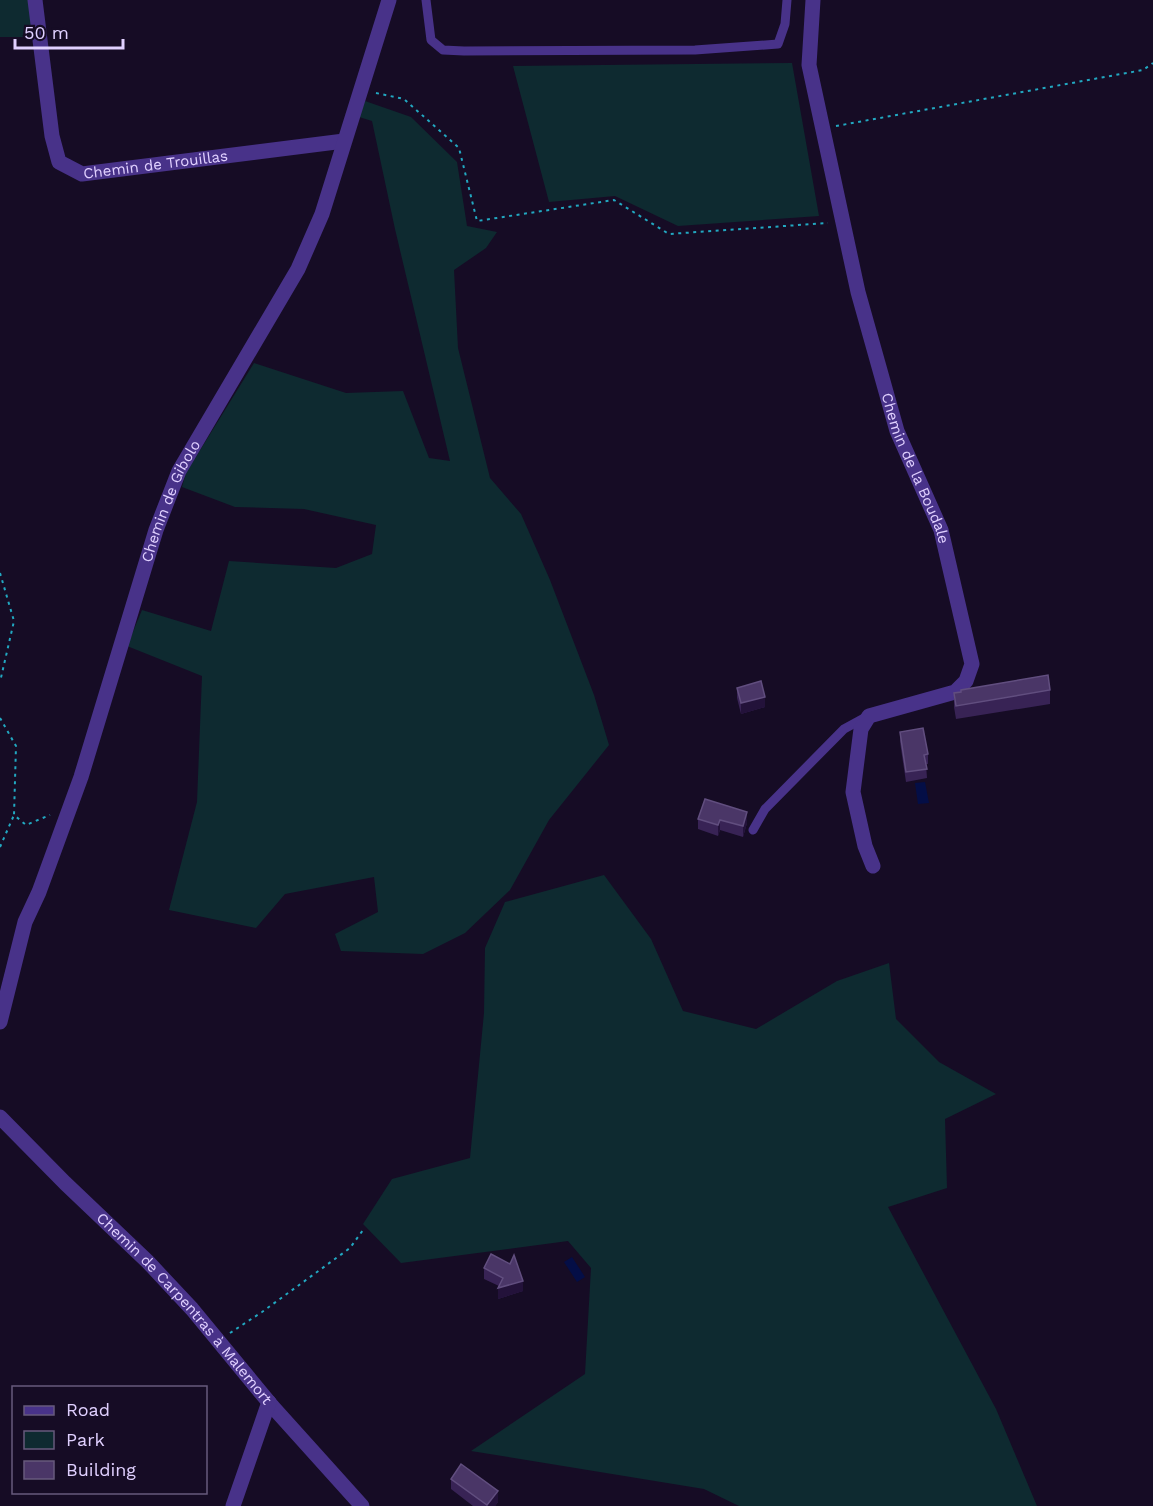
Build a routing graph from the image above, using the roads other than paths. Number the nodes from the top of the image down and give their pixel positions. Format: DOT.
graph roads {
  1 [pos="35,0"];
  2 [pos="389,0"];
  3 [pos="426,0"];
  4 [pos="787,0"];
  5 [pos="813,0"];
  6 [pos="344,141"];
  7 [pos="868,716"];
  8 [pos="753,830"];
  9 [pos="873,866"];
  10 [pos="0,1022"];
  11 [pos="0,1117"];
  12 [pos="269,1402"];
  13 [pos="233,1506"];
  14 [pos="362,1506"];
  1 -- 6 [label="street, Chemin de Trouillas"];
  2 -- 6 [label="street, Chemin de Gibolo"];
  3 -- 4 [label="lane"];
  5 -- 7 [label="street, Chemin de la Boudale"];
  6 -- 10 [label="street, Chemin de Gibolo"];
  7 -- 8 [label="lane"];
  7 -- 9 [label="street"];
  11 -- 12 [label="street, Chemin de Carpentras à Malemort"];
  12 -- 13 [label="street"];
  12 -- 14 [label="street, Chemin de Carpentras à Malemort"];
}
